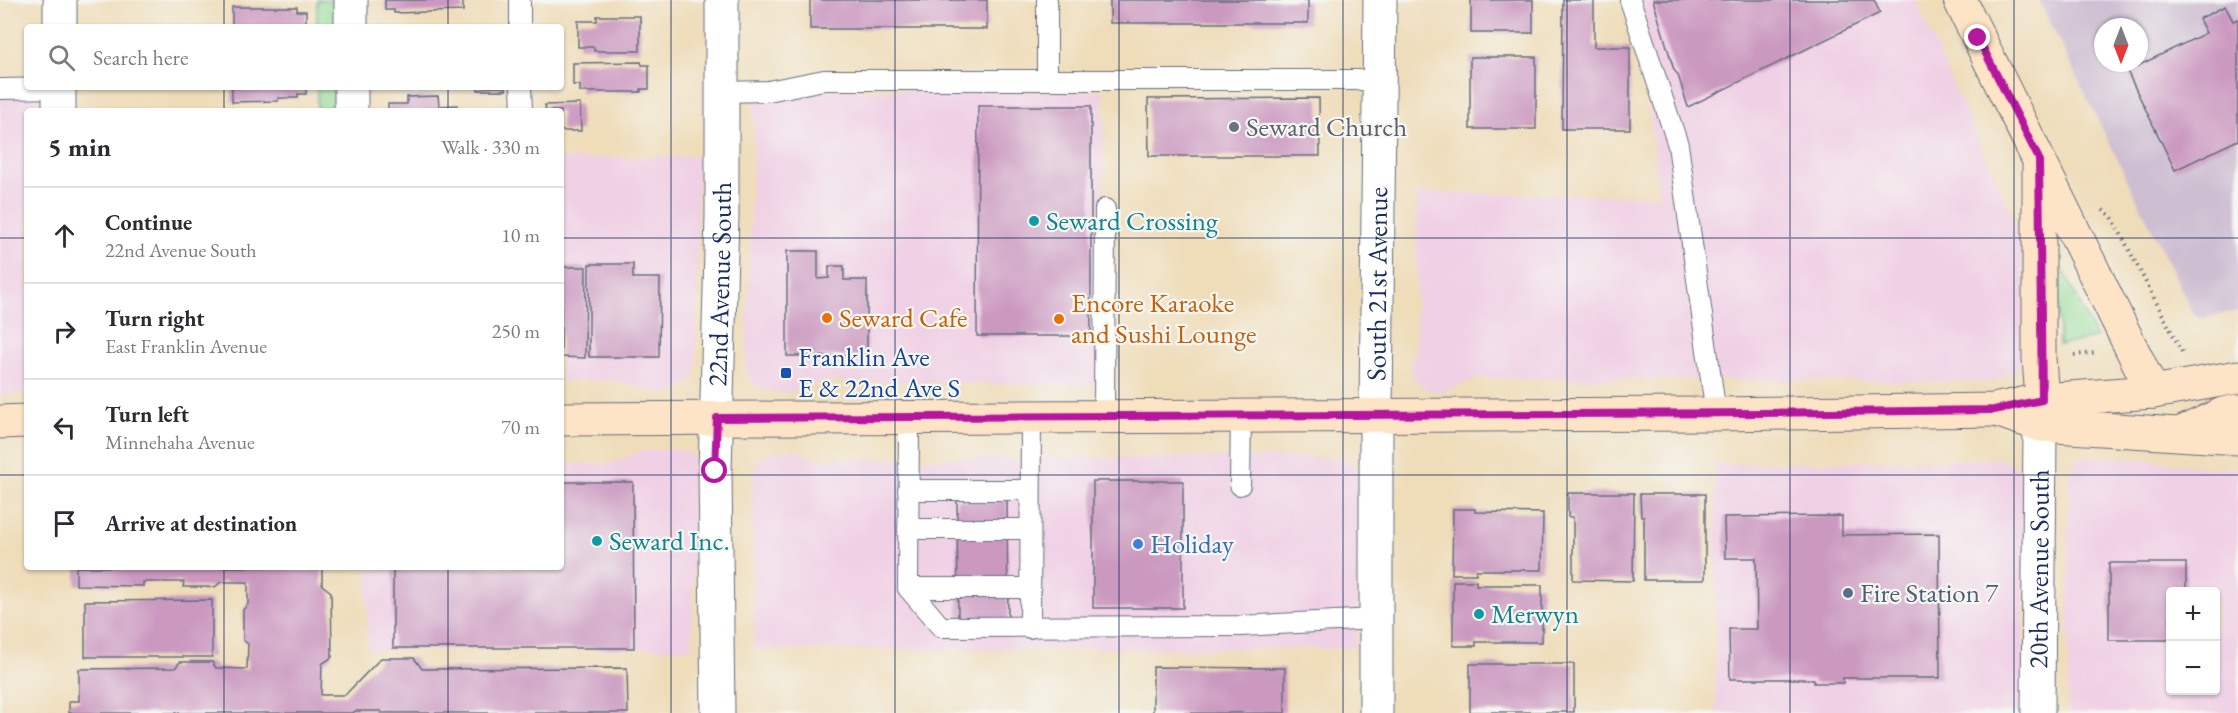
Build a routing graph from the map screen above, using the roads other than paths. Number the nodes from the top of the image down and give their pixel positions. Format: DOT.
graph roads {
  1 [pos="60,0"];
  2 [pos="351,0"];
  3 [pos="520,0"];
  4 [pos="722,0"];
  5 [pos="1047,0"];
  6 [pos="1380,0"];
  7 [pos="1630,0"];
  8 [pos="1960,0"];
  9 [pos="60,24"];
  10 [pos="351,24"];
  11 [pos="520,24"];
  12 [pos="1047,80"];
  13 [pos="1380,80"];
  14 [pos="0,89"];
  15 [pos="351,90"];
  16 [pos="521,90"];
  17 [pos="723,92"];
  18 [pos="59,95"];
  19 [pos="351,108"];
  20 [pos="522,108"];
  21 [pos="2039,159"];
  22 [pos="1106,209"];
  23 [pos="2238,377"];
  24 [pos="2153,392"];
  25 [pos="2238,411"];
  26 [pos="2041,413"];
  27 [pos="1376,414"];
  28 [pos="1716,414"];
  29 [pos="1241,415"];
  30 [pos="1030,416"];
  31 [pos="1104,416"];
  32 [pos="909,417"];
  33 [pos="717,418"];
  34 [pos="564,419"];
  35 [pos="0,422"];
  36 [pos="24,422"];
  37 [pos="2180,434"];
  38 [pos="2238,438"];
  39 [pos="1240,485"];
  40 [pos="908,490"];
  41 [pos="1030,490"];
  42 [pos="908,529"];
  43 [pos="1030,529"];
  44 [pos="908,588"];
  45 [pos="1030,588"];
  46 [pos="1375,619"];
  47 [pos="1030,628"];
  48 [pos="718,713"];
  49 [pos="1376,713"];
  50 [pos="2038,713"];
  1 -- 9 [label="street"];
  2 -- 10 [label="street"];
  3 -- 11 [label="lane"];
  4 -- 17 [label="street, 22nd Avenue South"];
  5 -- 12 [label="lane"];
  6 -- 13 [label="street, South 21st Avenue"];
  7 -- 28 [label="lane"];
  8 -- 21 [label="street"];
  12 -- 13 [label="lane"];
  12 -- 17 [label="lane"];
  13 -- 27 [label="street, South 21st Avenue"];
  14 -- 18 [label="lane"];
  15 -- 19 [label="street"];
  16 -- 20 [label="lane"];
  17 -- 33 [label="street, 22nd Avenue South"];
  21 -- 24 [label="street"];
  21 -- 26 [label="street"];
  22 -- 31 [label="lane"];
  23 -- 24 [label="street"];
  24 -- 26 [label="street"];
  25 -- 37 [label="street"];
  26 -- 28 [label="street"];
  26 -- 37 [label="street"];
  26 -- 50 [label="street, 20th Avenue South"];
  27 -- 28 [label="street"];
  27 -- 29 [label="street"];
  27 -- 46 [label="street, South 21st Avenue"];
  29 -- 31 [label="street"];
  29 -- 39 [label="lane"];
  30 -- 31 [label="street"];
  30 -- 32 [label="street"];
  30 -- 41 [label="lane"];
  32 -- 33 [label="street"];
  32 -- 40 [label="lane"];
  33 -- 34 [label="street"];
  33 -- 48 [label="street, 22nd Avenue South"];
  35 -- 36 [label="street"];
  37 -- 38 [label="street"];
  40 -- 41 [label="lane"];
  40 -- 42 [label="lane"];
  41 -- 43 [label="lane"];
  42 -- 43 [label="lane"];
  42 -- 44 [label="lane"];
  43 -- 45 [label="lane"];
  44 -- 45 [label="lane"];
  44 -- 47 [label="lane"];
  45 -- 47 [label="lane"];
  46 -- 47 [label="lane"];
  46 -- 49 [label="street, South 21st Avenue"];
}
